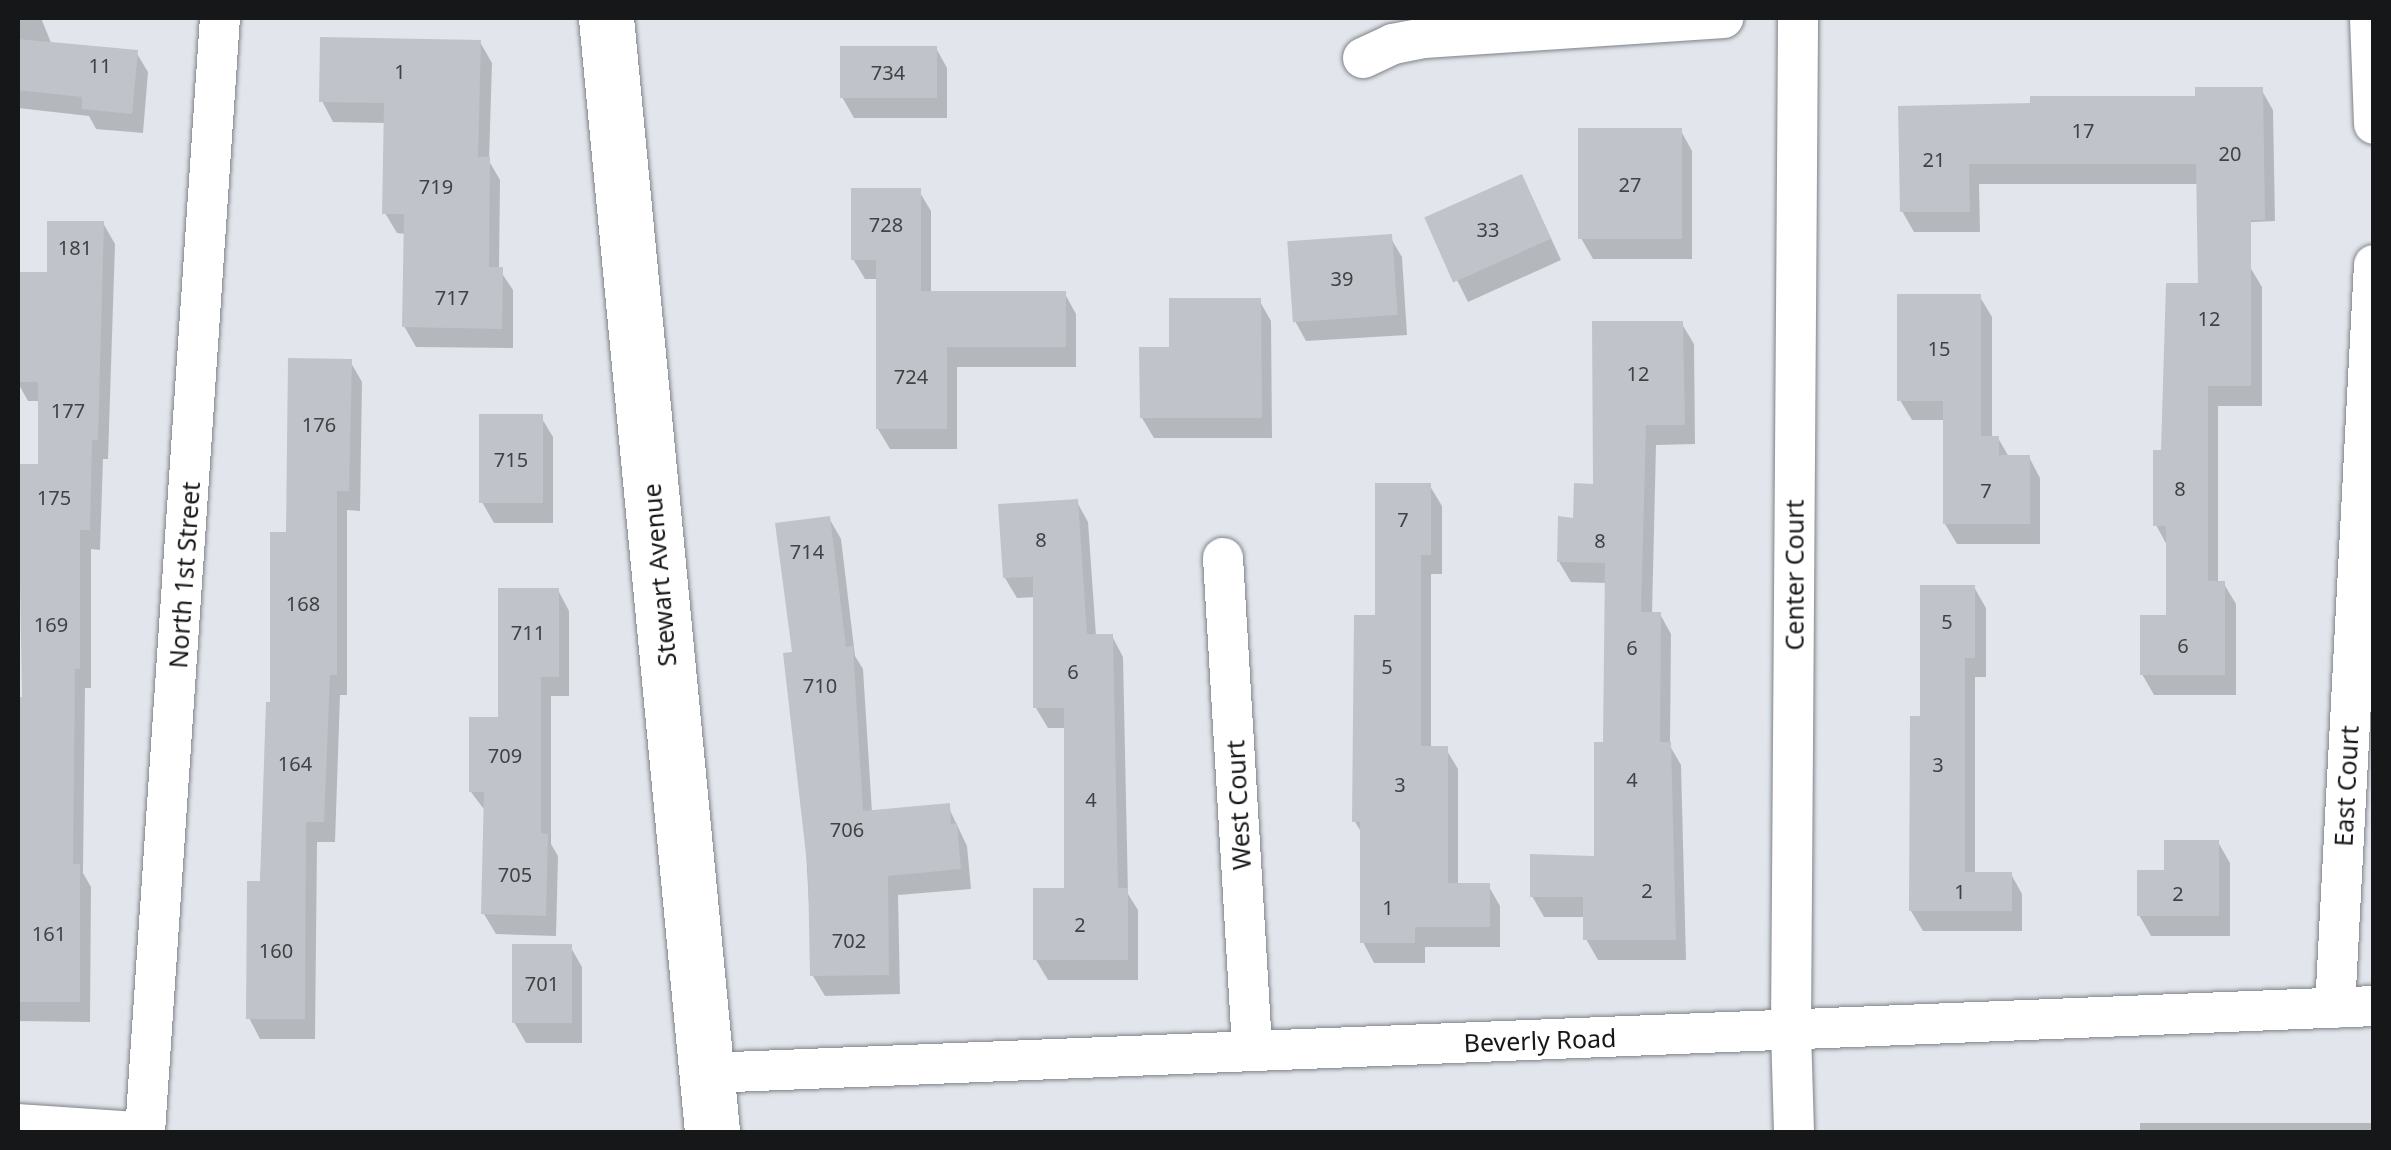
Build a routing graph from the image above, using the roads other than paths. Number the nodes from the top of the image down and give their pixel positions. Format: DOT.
graph roads {
  1 [pos="220,18"];
  2 [pos="606,18"];
  3 [pos="1723,18"];
  4 [pos="1798,18"];
  5 [pos="2370,18"];
  6 [pos="1363,58"];
  7 [pos="2374,124"];
  8 [pos="2374,265"];
  9 [pos="1224,558"];
  10 [pos="2354,1007"];
  11 [pos="1791,1030"];
  12 [pos="1252,1051"];
  13 [pos="707,1073"];
  14 [pos="18,1124"];
  15 [pos="135,1132"];
  16 [pos="145,1132"];
  17 [pos="712,1132"];
  18 [pos="1794,1132"];
  1 -- 16 [label="street, North 1st Street"];
  2 -- 13 [label="main road, Stewart Avenue"];
  3 -- 6 [label="street"];
  4 -- 11 [label="street, Center Court"];
  5 -- 7 [label="street"];
  8 -- 10 [label="street, East Court"];
  9 -- 12 [label="street, West Court"];
  10 -- 11 [label="street, Beverly Road"];
  11 -- 12 [label="street, Beverly Road"];
  11 -- 18 [label="street, Center Court"];
  12 -- 13 [label="street, Beverly Road"];
  13 -- 17 [label="main road, Stewart Avenue"];
  14 -- 15 [label="street"];
}
